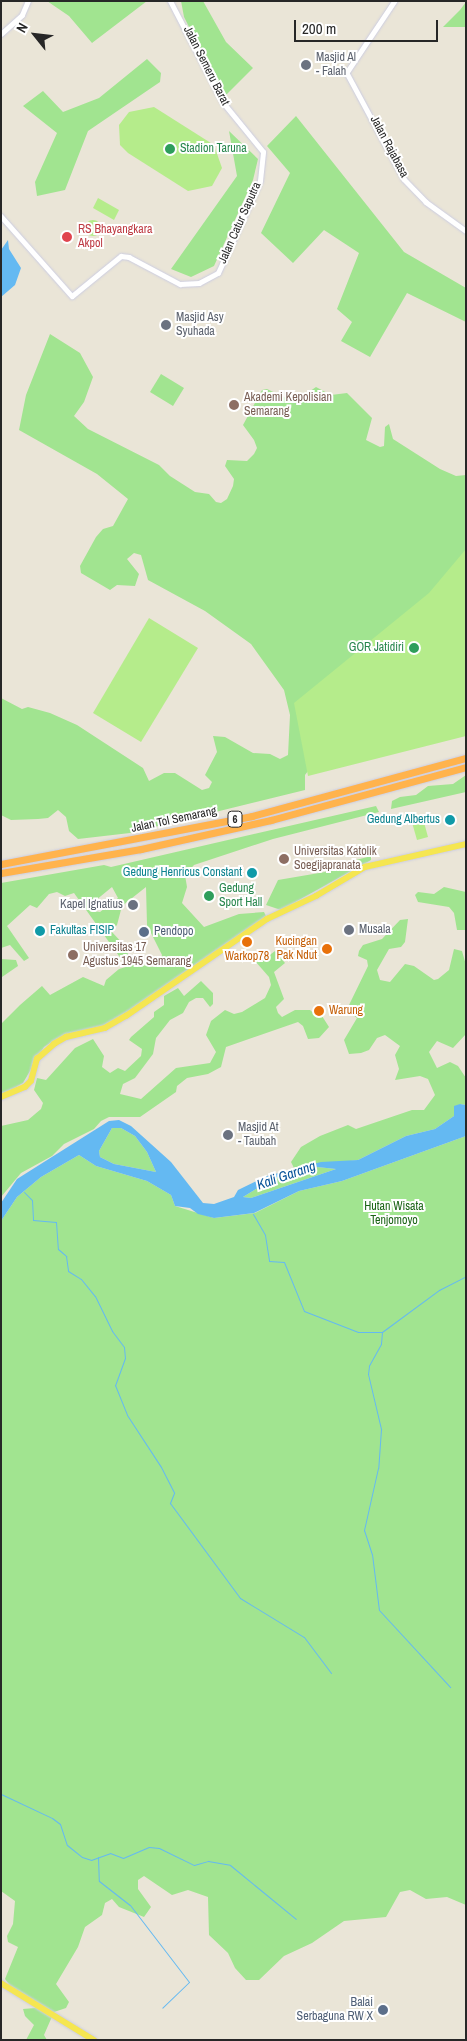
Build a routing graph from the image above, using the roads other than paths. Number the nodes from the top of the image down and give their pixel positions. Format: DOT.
graph roads {
  1 [pos="28,1"];
  2 [pos="170,1"];
  3 [pos="395,1"];
  4 [pos="1,34"];
  5 [pos="263,152"];
  6 [pos="1,216"];
  7 [pos="466,231"];
  8 [pos="466,758"];
  9 [pos="466,768"];
  10 [pos="466,844"];
  11 [pos="1,864"];
  12 [pos="1,873"];
  13 [pos="1,1097"];
  14 [pos="1,1983"];
  15 [pos="94,2040"];
  1 -- 4 [label="street"];
  2 -- 5 [label="street, Jalan Semeru Barat"];
  3 -- 7 [label="street, Jalan Rajabasa"];
  5 -- 6 [label="street, Jalan Catur Saputra"];
  8 -- 11 [label="highway, Jalan Tol Semarang / 6"];
  9 -- 12 [label="highway, Jalan Tol Semarang / 6"];
  10 -- 13 [label="main road"];
  14 -- 15 [label="main road"];
}
